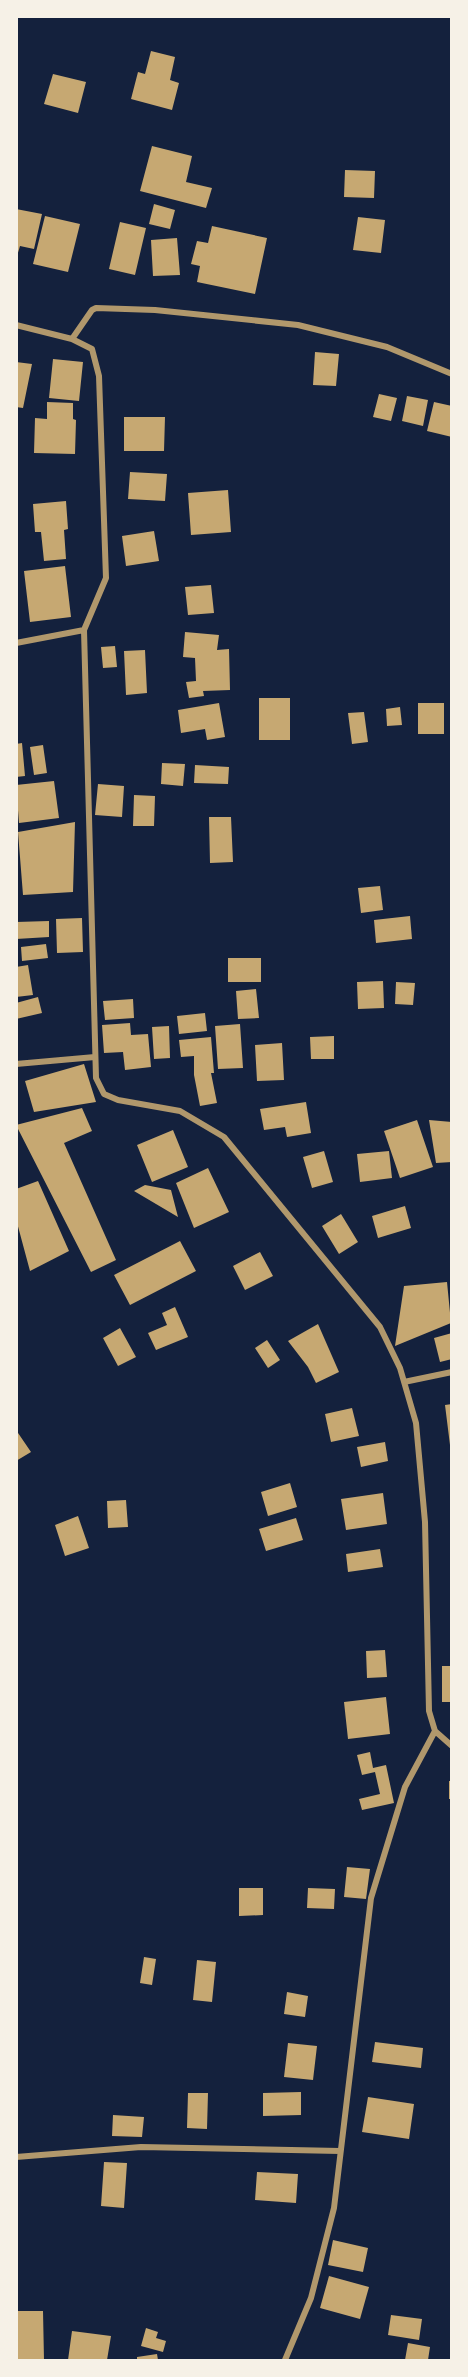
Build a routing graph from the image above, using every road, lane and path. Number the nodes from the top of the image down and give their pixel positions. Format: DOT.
graph roads {
  1 [pos="16,325"];
  2 [pos="72,339"];
  3 [pos="452,374"];
  4 [pos="84,630"];
  5 [pos="16,643"];
  6 [pos="95,1057"];
  7 [pos="16,1064"];
  8 [pos="452,1372"];
  9 [pos="404,1382"];
  10 [pos="435,1731"];
  11 [pos="452,1746"];
  12 [pos="340,2151"];
  13 [pos="16,2157"];
  14 [pos="285,2361"];
  1 -- 2 [label="street"];
  2 -- 3 [label="street"];
  2 -- 4 [label="street"];
  4 -- 5 [label="street"];
  4 -- 6 [label="street"];
  6 -- 7 [label="street"];
  6 -- 9 [label="street"];
  8 -- 9 [label="street"];
  9 -- 10 [label="street"];
  10 -- 11 [label="street"];
  10 -- 12 [label="street"];
  12 -- 13 [label="street"];
  12 -- 14 [label="street"];
}
